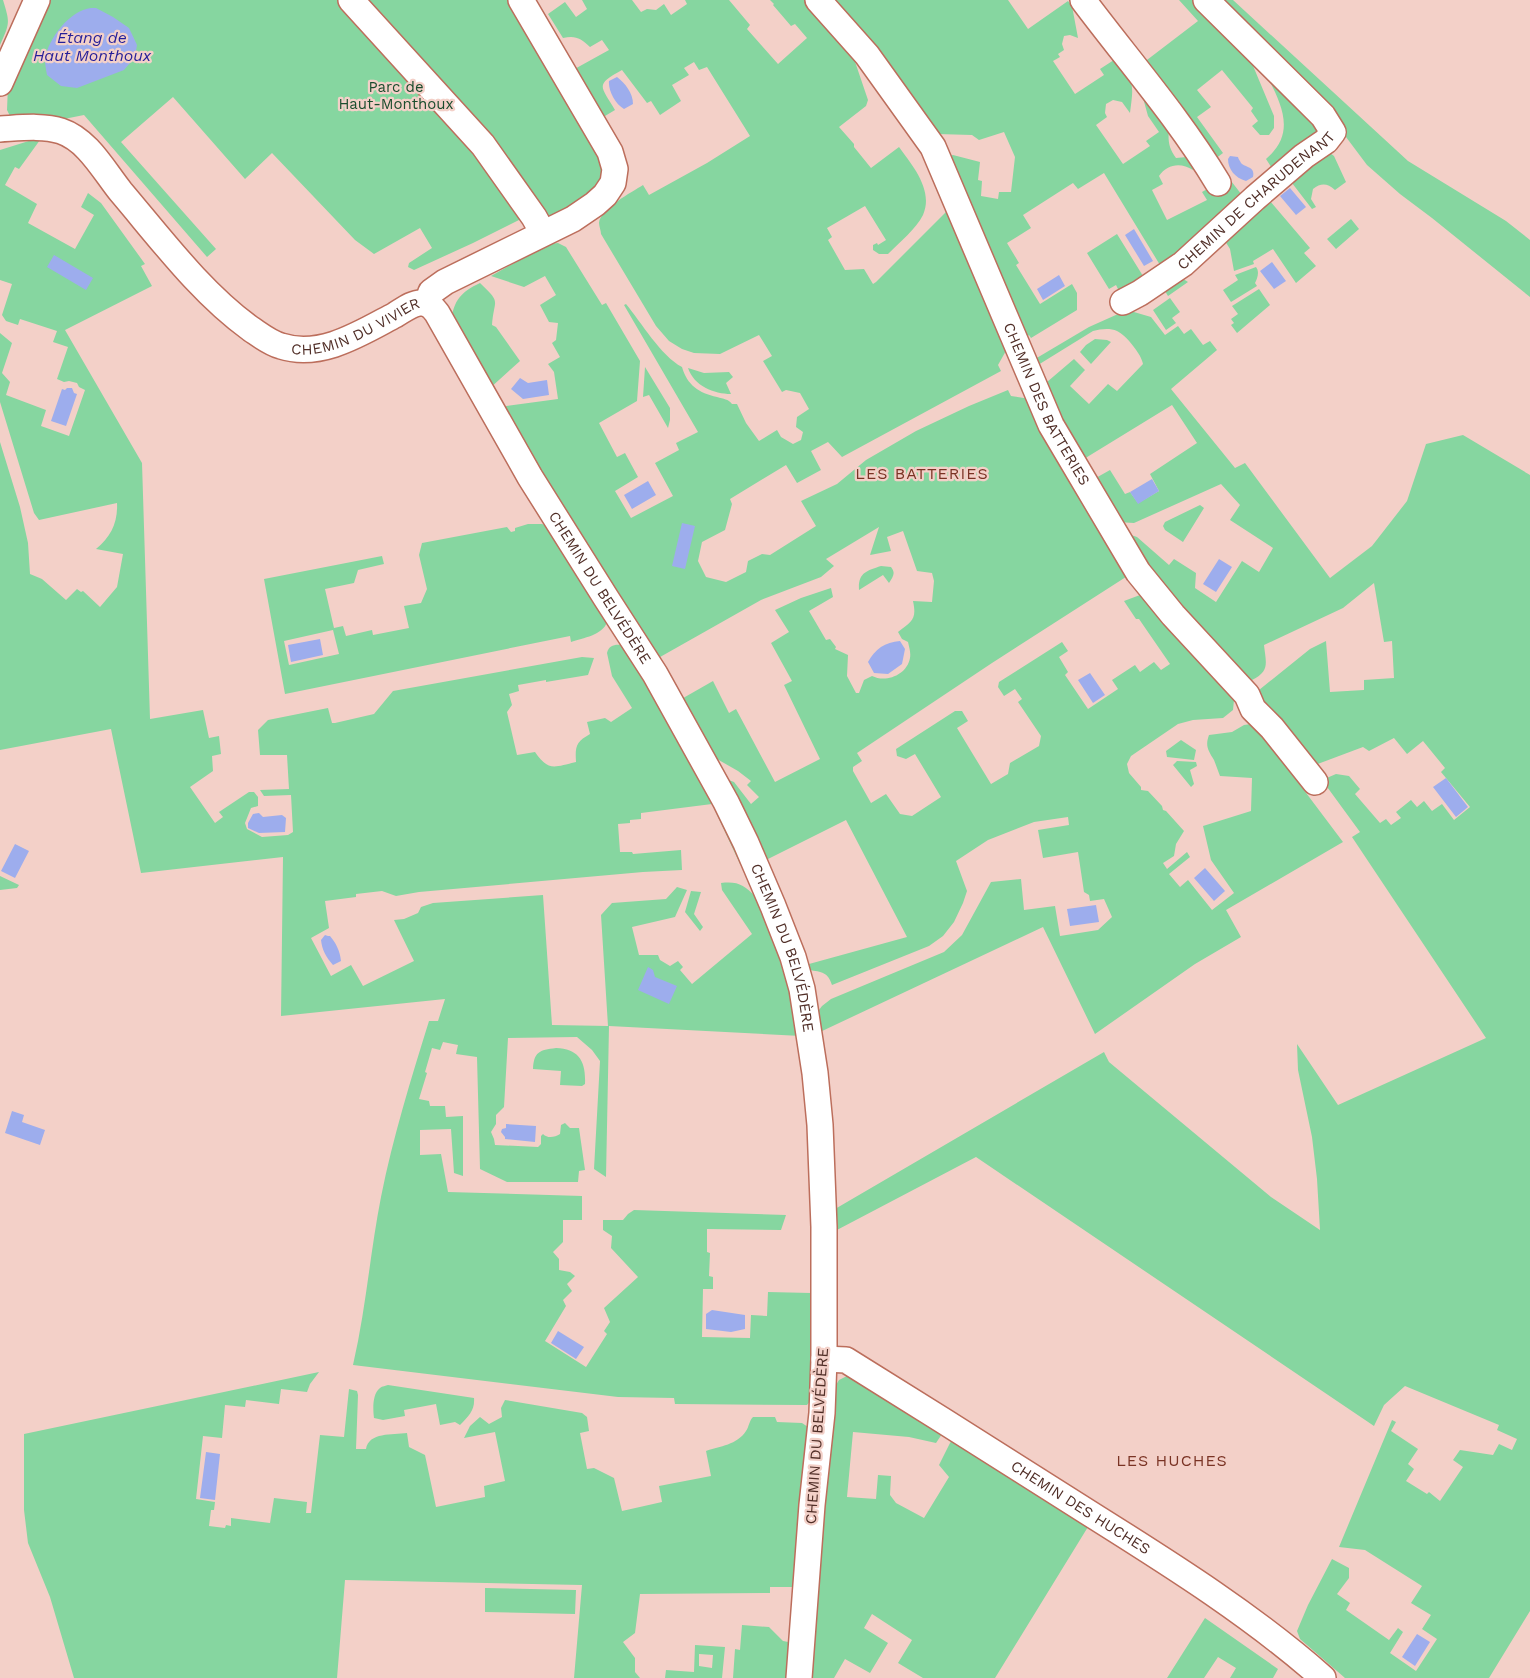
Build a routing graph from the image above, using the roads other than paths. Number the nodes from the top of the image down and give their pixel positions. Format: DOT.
graph roads {
  1 [pos="37,0"];
  2 [pos="351,0"];
  3 [pos="521,0"];
  4 [pos="818,0"];
  5 [pos="1083,0"];
  6 [pos="1206,0"];
  7 [pos="0,83"];
  8 [pos="0,120"];
  9 [pos="0,129"];
  10 [pos="1218,182"];
  11 [pos="543,233"];
  12 [pos="1123,302"];
  13 [pos="427,304"];
  14 [pos="1315,782"];
  15 [pos="824,1359"];
  16 [pos="800,1678"];
  17 [pos="1323,1678"];
  1 -- 7 [label="street"];
  2 -- 11 [label="street"];
  3 -- 11 [label="street, CHEMIN DU VIVIER"];
  4 -- 14 [label="street, CHEMIN DES BATTERIES"];
  5 -- 10 [label="street"];
  6 -- 12 [label="street, CHEMIN DE CHARUDENANT"];
  8 -- 9 [label="street"];
  9 -- 13 [label="street, CHEMIN DU VIVIER"];
  11 -- 13 [label="street, CHEMIN DU VIVIER"];
  13 -- 15 [label="street, CHEMIN DU BELVÉDÈRE"];
  15 -- 16 [label="street, CHEMIN DU BELVÉDÈRE"];
  15 -- 17 [label="street, CHEMIN DES HUCHES"];
}
